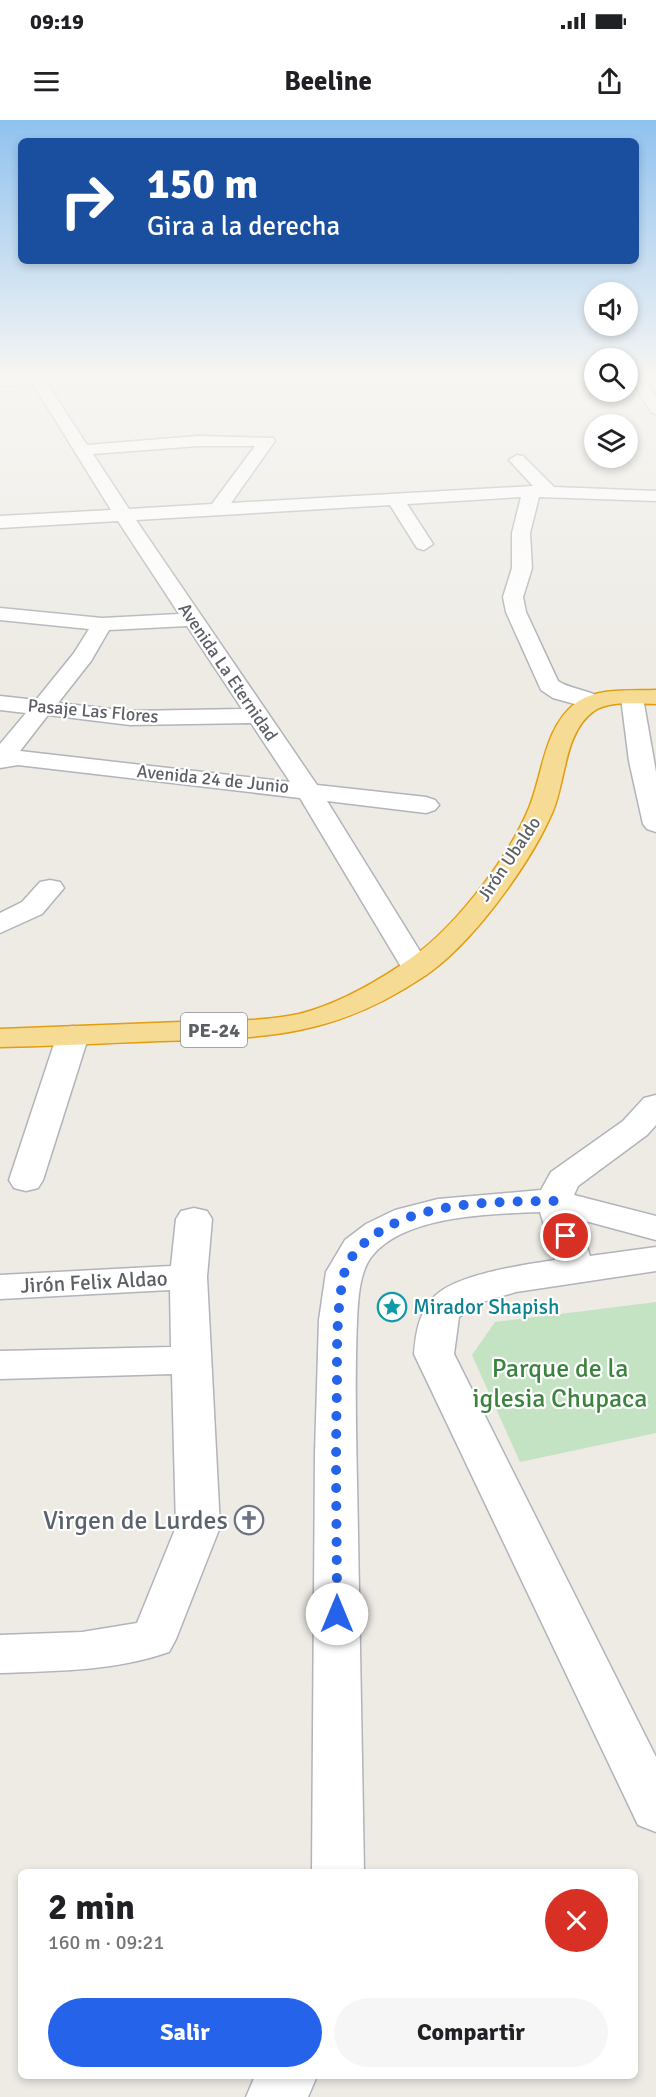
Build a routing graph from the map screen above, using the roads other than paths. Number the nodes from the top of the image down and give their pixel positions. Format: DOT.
graph roads {
  1 [pos="95,469"];
  2 [pos="246,469"];
  3 [pos="524,469"];
  4 [pos="540,491"];
  5 [pos="656,496"];
  6 [pos="395,498"];
  7 [pos="218,508"];
  8 [pos="123,513"];
  9 [pos="0,522"];
  10 [pos="424,543"];
  11 [pos="0,614"];
  12 [pos="193,619"];
  13 [pos="102,624"];
  14 [pos="644,698"];
  15 [pos="593,702"];
  16 [pos="0,703"];
  17 [pos="41,706"];
  18 [pos="258,716"];
  19 [pos="4,760"];
  20 [pos="307,789"];
  21 [pos="426,805"];
  22 [pos="656,824"];
  23 [pos="50,888"];
  24 [pos="0,924"];
  25 [pos="416,969"];
  26 [pos="73,1035"];
  27 [pos="0,1038"];
  28 [pos="656,1105"];
  29 [pos="26,1180"];
  30 [pos="554,1201"];
  31 [pos="194,1219"];
  32 [pos="656,1228"];
  33 [pos="656,1259"];
  34 [pos="577,1272"];
  35 [pos="188,1277"];
  36 [pos="0,1287"];
  37 [pos="192,1360"];
  38 [pos="0,1365"];
  39 [pos="0,1654"];
  40 [pos="656,1809"];
  41 [pos="338,1869"];
  42 [pos="286,2079"];
  43 [pos="275,2097"];
  1 -- 8 [label="street, Avenida La Eternidad"];
  2 -- 7 [label="street"];
  3 -- 4 [label="street"];
  4 -- 5 [label="street"];
  4 -- 6 [label="street"];
  4 -- 15 [label="street"];
  6 -- 7 [label="street"];
  6 -- 10 [label="street"];
  7 -- 8 [label="street"];
  8 -- 9 [label="street"];
  8 -- 12 [label="street, Avenida La Eternidad"];
  11 -- 13 [label="street"];
  12 -- 13 [label="street"];
  12 -- 18 [label="street, Avenida La Eternidad"];
  13 -- 17 [label="street"];
  14 -- 15 [label="highway"];
  14 -- 22 [label="street"];
  15 -- 25 [label="highway, Jirón Ubaldo / PE-24"];
  16 -- 17 [label="street, Pasaje Las Flores"];
  17 -- 18 [label="street, Pasaje Las Flores"];
  17 -- 19 [label="street"];
  18 -- 20 [label="street, Avenida La Eternidad"];
  19 -- 20 [label="street, Avenida 24 de Junio"];
  20 -- 21 [label="street, Avenida 24 de Junio"];
  20 -- 25 [label="street, Avenida La Eternidad"];
  23 -- 24 [label="street"];
  25 -- 26 [label="highway, PE-24"];
  26 -- 27 [label="highway, PE-24"];
  26 -- 29 [label="street"];
  28 -- 30 [label="street"];
  30 -- 32 [label="street"];
  30 -- 34 [label="street"];
  30 -- 41 [label="street"];
  31 -- 35 [label="street"];
  33 -- 34 [label="street"];
  34 -- 40 [label="street"];
  35 -- 36 [label="street, Jirón Felix Aldao"];
  35 -- 37 [label="street"];
  37 -- 38 [label="street"];
  37 -- 39 [label="street"];
  42 -- 43 [label="street"];
}
